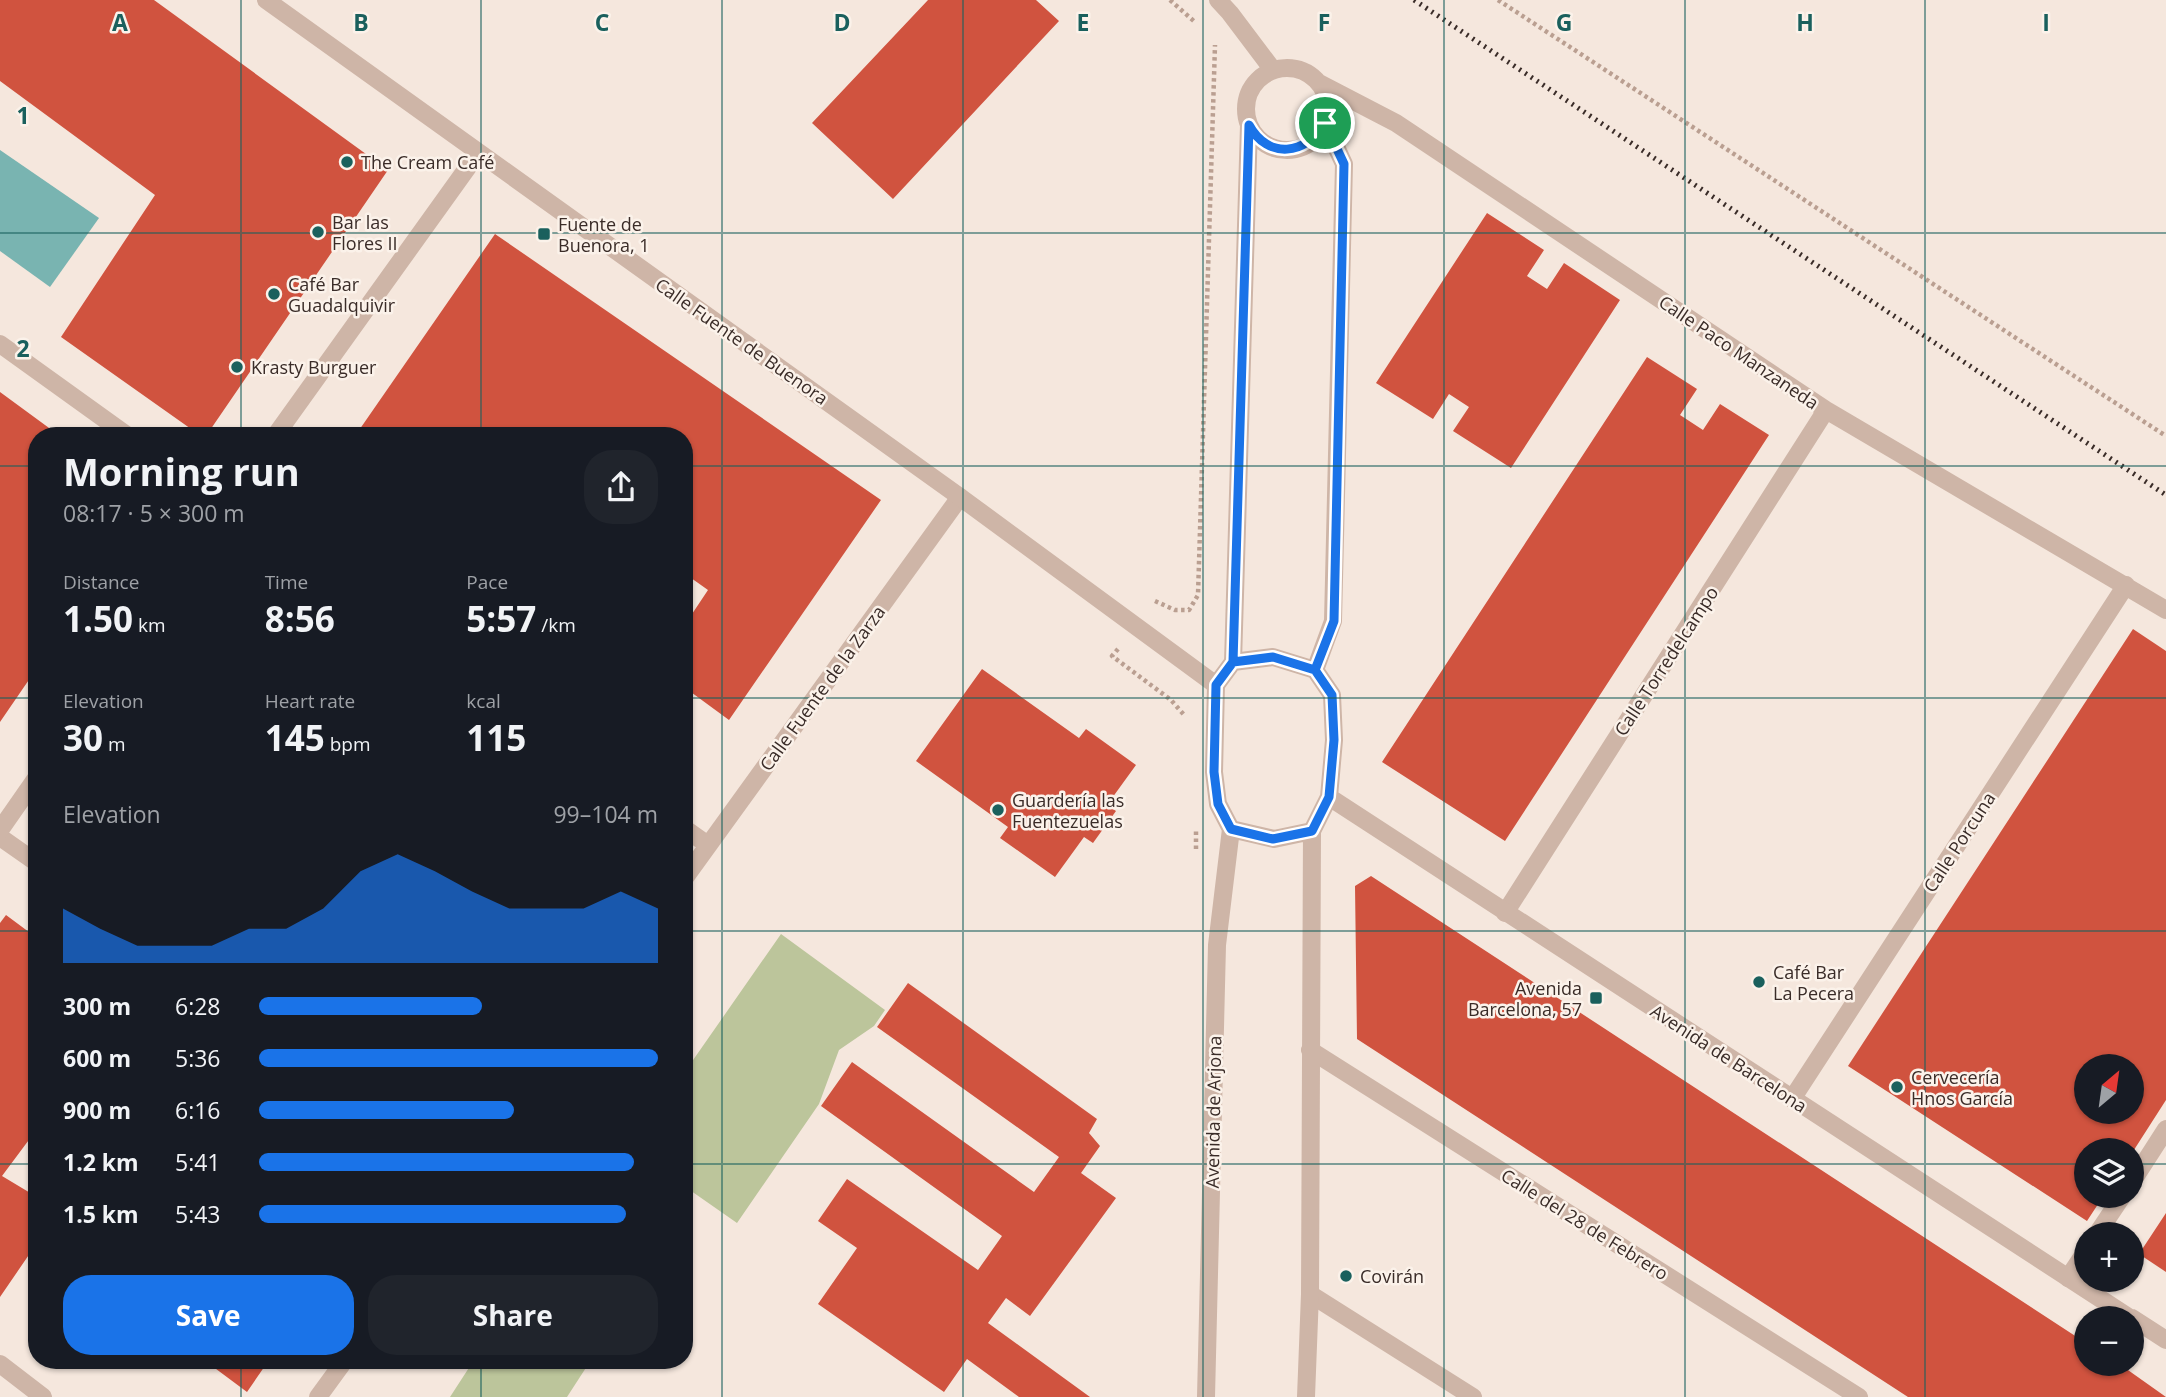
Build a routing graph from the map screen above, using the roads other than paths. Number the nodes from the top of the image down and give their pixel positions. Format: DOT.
graph roads {
  1 [pos="266,0"];
  2 [pos="1217,0"];
  3 [pos="1273,70"];
  4 [pos="1319,83"];
  5 [pos="1325,123"];
  6 [pos="1249,125"];
  7 [pos="478,153"];
  8 [pos="0,344"];
  9 [pos="1826,410"];
  10 [pos="115,427"];
  11 [pos="281,427"];
  12 [pos="960,497"];
  13 [pos="2126,585"];
  14 [pos="2166,610"];
  15 [pos="1233,662"];
  16 [pos="1315,670"];
  17 [pos="1216,685"];
  18 [pos="28,790"];
  19 [pos="1329,797"];
  20 [pos="1231,829"];
  21 [pos="0,830"];
  22 [pos="1312,831"];
  23 [pos="693,834"];
  24 [pos="0,837"];
  25 [pos="708,845"];
  26 [pos="28,857"];
  27 [pos="693,866"];
  28 [pos="1505,913"];
  29 [pos="1310,1050"];
  30 [pos="1792,1099"];
  31 [pos="2166,1129"];
  32 [pos="2144,1163"];
  33 [pos="2074,1269"];
  34 [pos="2068,1278"];
  35 [pos="1310,1294"];
  36 [pos="2112,1306"];
  37 [pos="2144,1326"];
  38 [pos="2166,1340"];
  39 [pos="0,1364"];
  40 [pos="338,1369"];
  41 [pos="43,1397"];
  42 [pos="317,1397"];
  43 [pos="1206,1397"];
  44 [pos="1306,1397"];
  45 [pos="1473,1397"];
  46 [pos="1859,1397"];
  1 -- 7 [label="street, Calle Fuente de Buenora"];
  2 -- 3 [label="street"];
  3 -- 4 [label="street"];
  3 -- 6 [label="street"];
  4 -- 5 [label="street"];
  4 -- 9 [label="street, Calle Paco Manzaneda"];
  5 -- 6 [label="street"];
  5 -- 16 [label="street"];
  6 -- 15 [label="street"];
  7 -- 11 [label="street"];
  7 -- 12 [label="street, Calle Fuente de Buenora"];
  8 -- 10 [label="street"];
  9 -- 13 [label="street, Calle Paco Manzaneda"];
  9 -- 28 [label="street, Calle Torredelcampo"];
  12 -- 17 [label="street, Calle Fuente de Buenora"];
  12 -- 25 [label="street, Calle Fuente de la Zarza"];
  13 -- 14 [label="street, Calle Paco Manzaneda"];
  13 -- 30 [label="street, Calle Porcuna"];
  15 -- 16 [label="street"];
  15 -- 17 [label="street"];
  16 -- 19 [label="street"];
  17 -- 20 [label="street"];
  18 -- 21 [label="street"];
  19 -- 22 [label="street"];
  19 -- 28 [label="street, Avenida de Barcelona"];
  20 -- 22 [label="street"];
  20 -- 43 [label="street, Avenida de Arjona"];
  22 -- 29 [label="street"];
  23 -- 25 [label="street"];
  24 -- 26 [label="street"];
  25 -- 27 [label="street, Calle Fuente de la Zarza"];
  28 -- 30 [label="street, Avenida de Barcelona"];
  29 -- 35 [label="street"];
  29 -- 46 [label="street, Calle del 28 de Febrero"];
  30 -- 34 [label="street, Avenida de Barcelona"];
  31 -- 32 [label="street"];
  33 -- 34 [label="street"];
  34 -- 36 [label="street, Avenida de Barcelona"];
  35 -- 44 [label="street"];
  35 -- 45 [label="street"];
  37 -- 38 [label="street, Avenida de Barcelona"];
  39 -- 41 [label="street"];
  40 -- 42 [label="street"];
}
